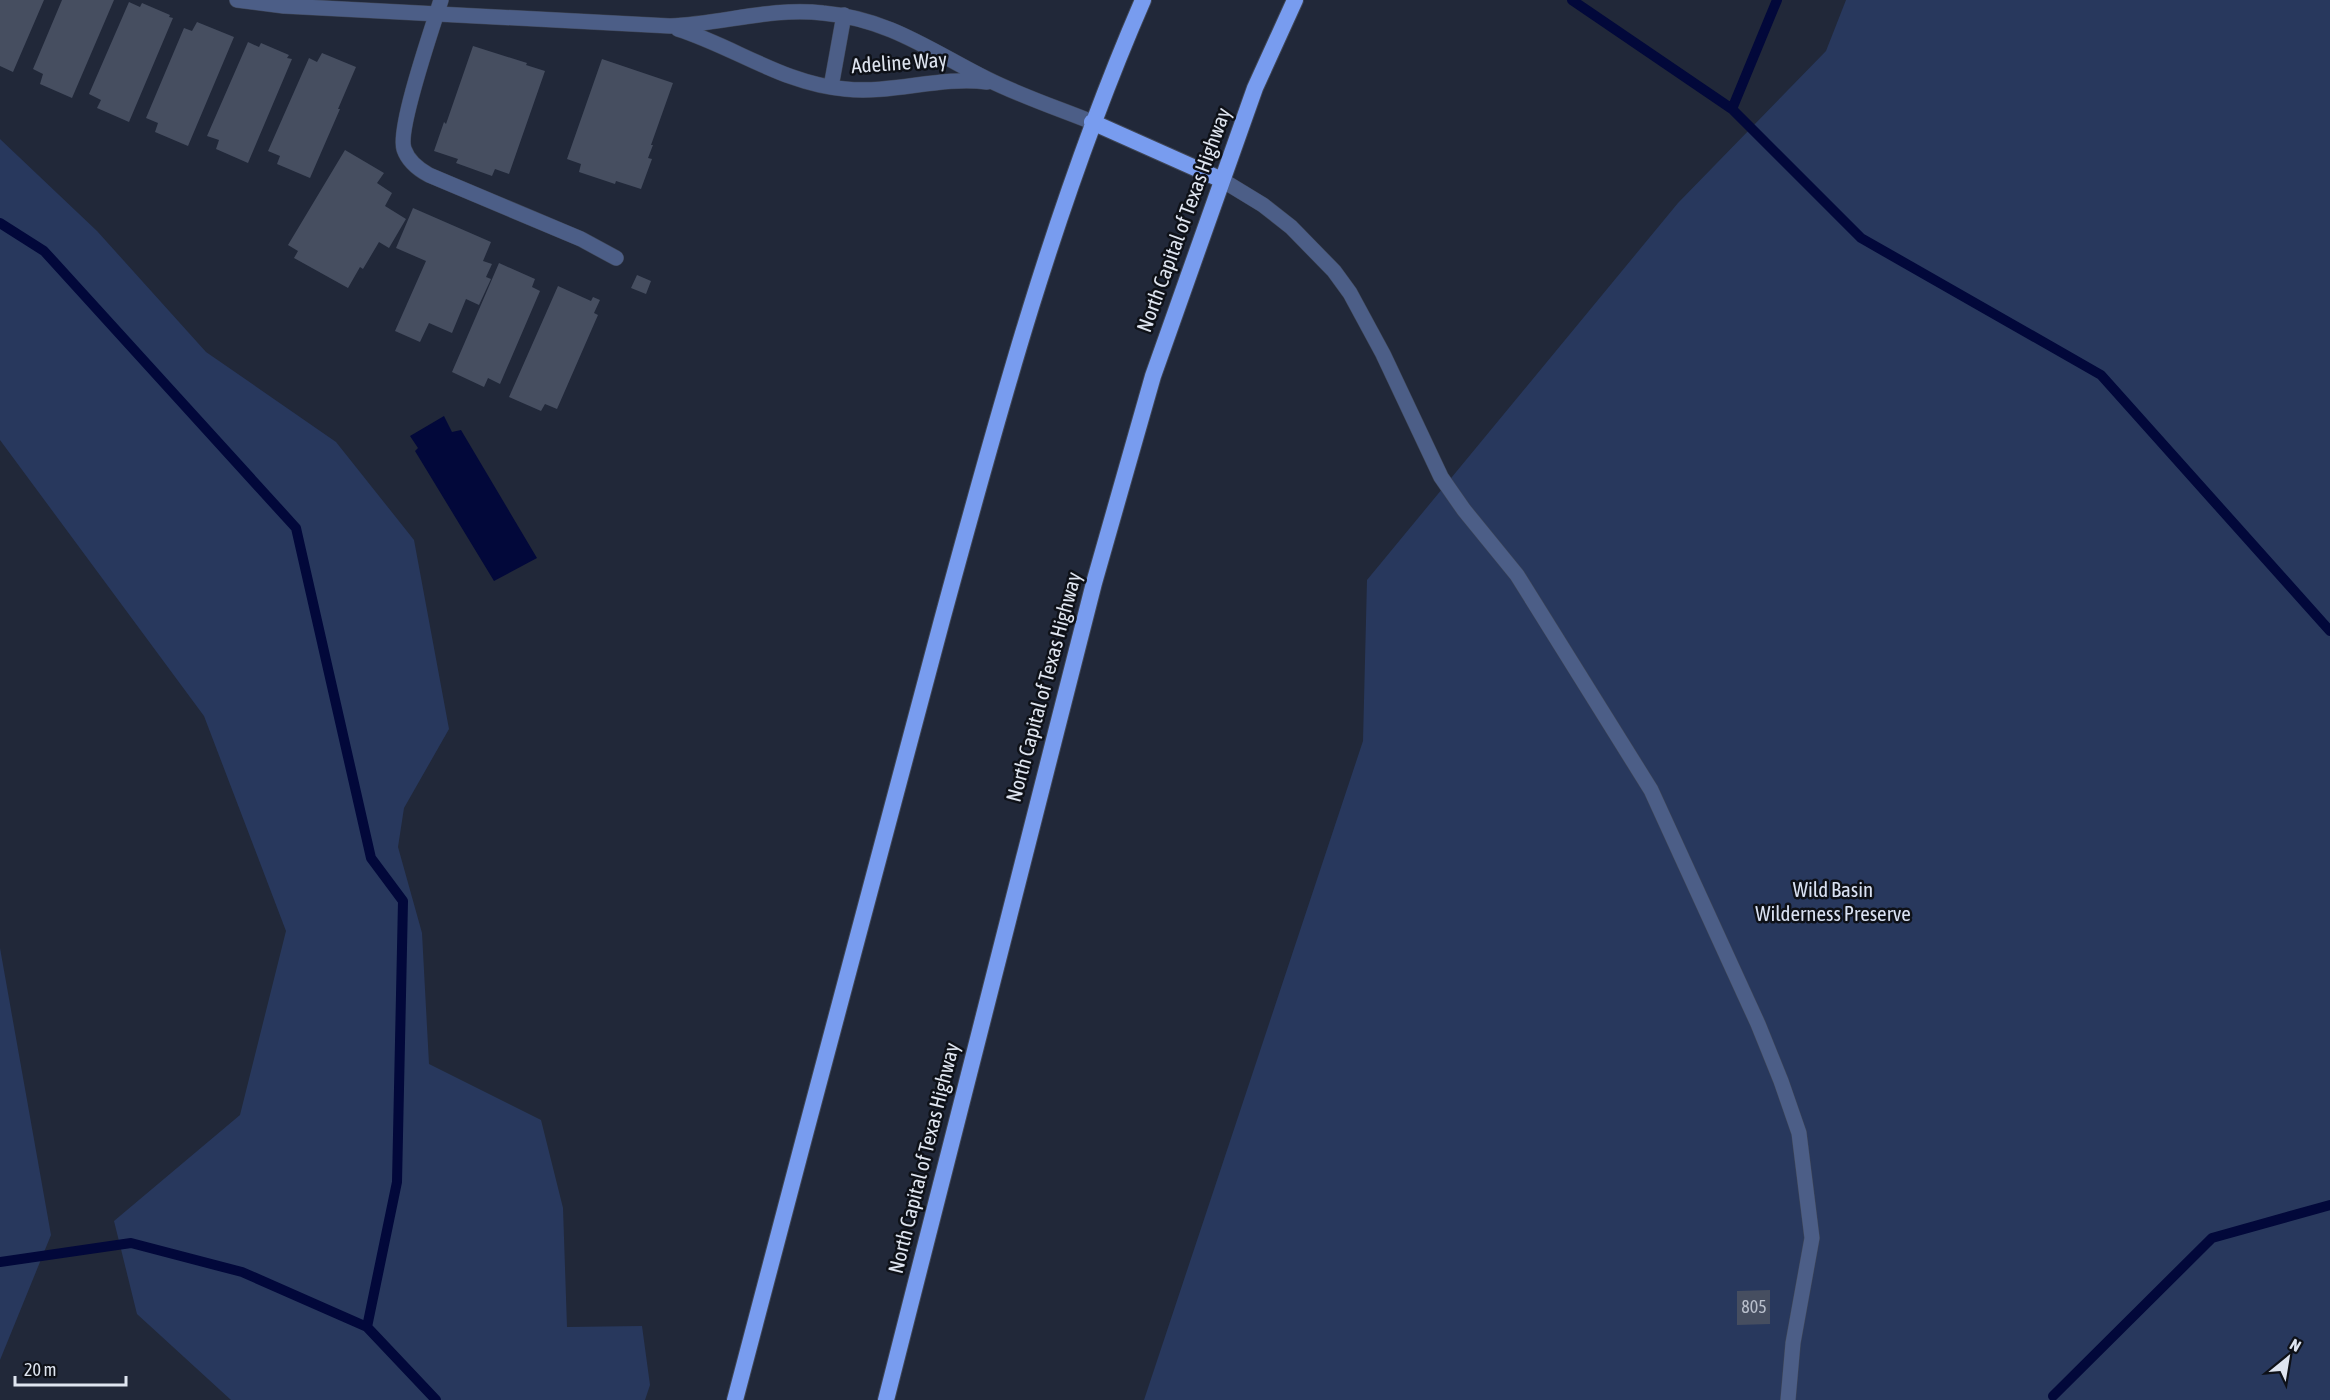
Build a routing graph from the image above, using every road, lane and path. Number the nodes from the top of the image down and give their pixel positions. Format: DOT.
graph roads {
  1 [pos="237,0"];
  2 [pos="1143,0"];
  3 [pos="1295,0"];
  4 [pos="439,6"];
  5 [pos="844,15"];
  6 [pos="670,26"];
  7 [pos="999,84"];
  8 [pos="831,87"];
  9 [pos="1092,122"];
  10 [pos="1222,180"];
  11 [pos="616,258"];
  12 [pos="735,1400"];
  13 [pos="886,1400"];
  14 [pos="1788,1400"];
  1 -- 4 [label="street, Adeline Way"];
  2 -- 9 [label="highway"];
  3 -- 10 [label="highway, North Capital of Texas Highway"];
  4 -- 6 [label="street, Adeline Way"];
  4 -- 11 [label="street"];
  5 -- 6 [label="street, Adeline Way"];
  5 -- 7 [label="street, Adeline Way"];
  5 -- 8 [label="street"];
  6 -- 8 [label="street, Adeline Way"];
  7 -- 8 [label="street, Adeline Way"];
  7 -- 9 [label="street, Adeline Way"];
  9 -- 10 [label="highway"];
  9 -- 12 [label="highway"];
  10 -- 13 [label="highway, North Capital of Texas Highway"];
  10 -- 14 [label="street"];
}
